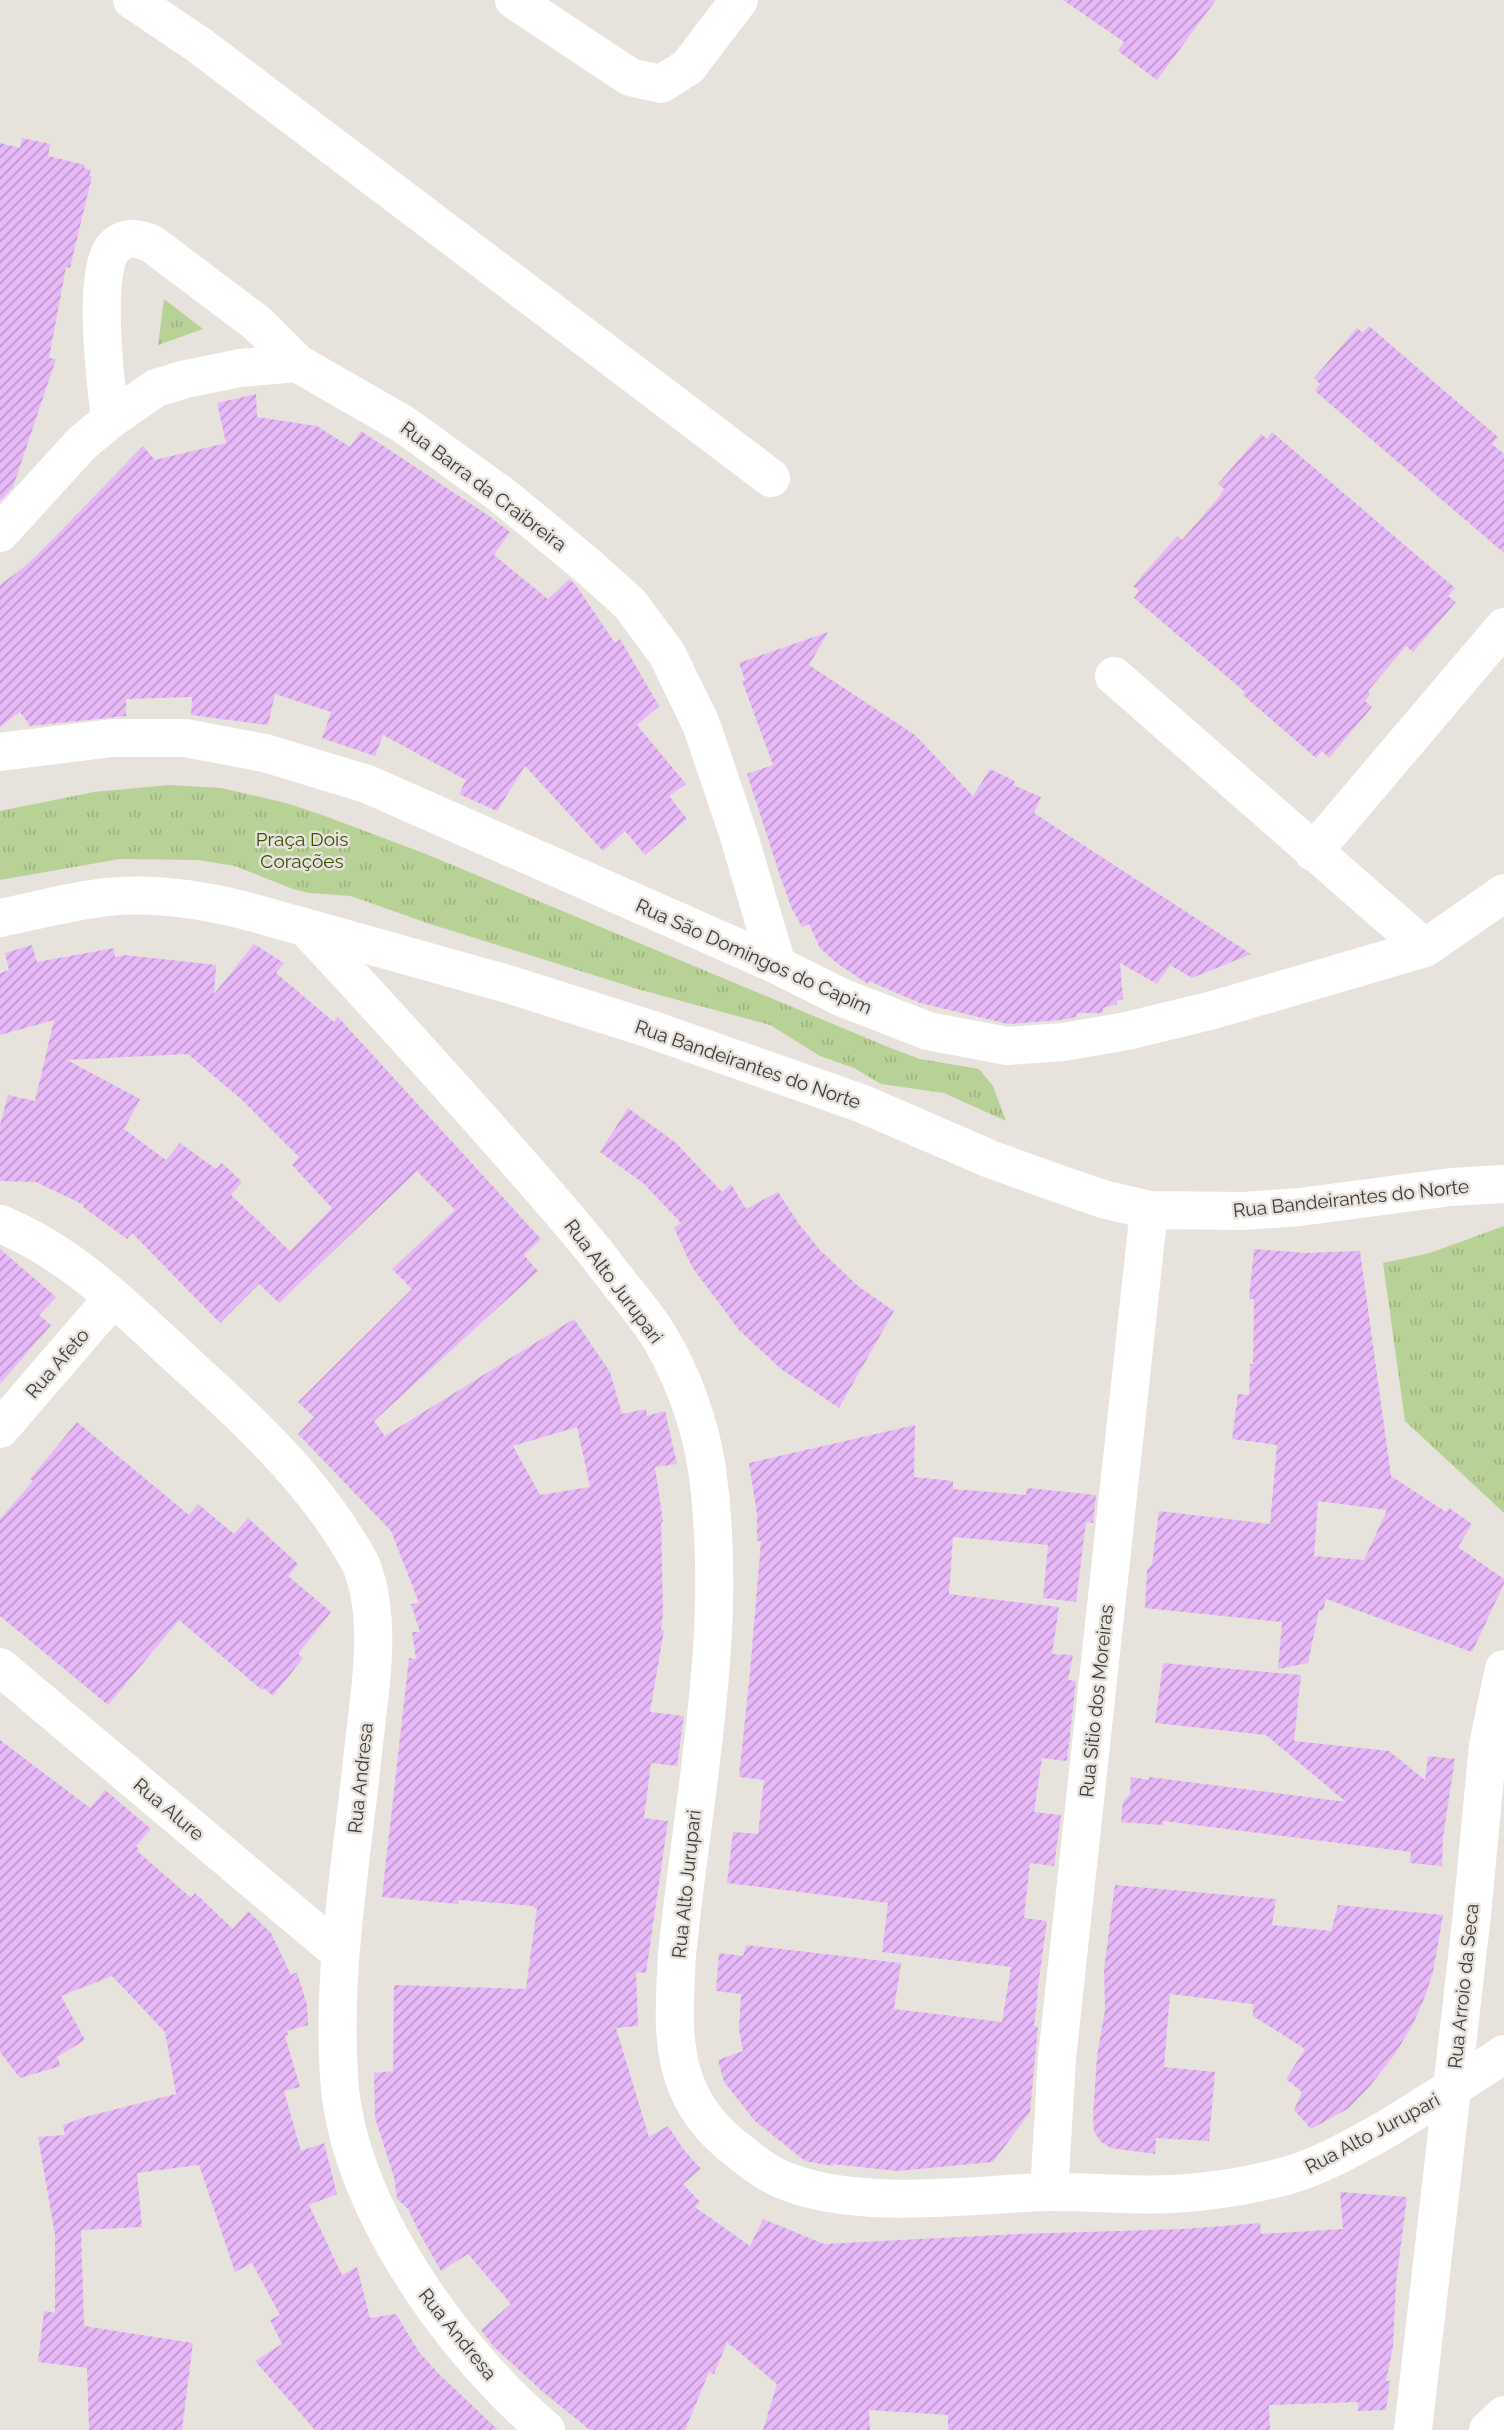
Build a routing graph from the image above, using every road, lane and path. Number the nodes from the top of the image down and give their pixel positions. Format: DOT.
graph roads {
  1 [pos="132,0"];
  2 [pos="514,0"];
  3 [pos="738,0"];
  4 [pos="297,363"];
  5 [pos="110,420"];
  6 [pos="771,478"];
  7 [pos="0,533"];
  8 [pos="1504,626"];
  9 [pos="1114,676"];
  10 [pos="0,752"];
  11 [pos="1313,852"];
  12 [pos="1504,893"];
  13 [pos="0,918"];
  14 [pos="306,928"];
  15 [pos="1424,948"];
  16 [pos="777,965"];
  17 [pos="1499,1184"];
  18 [pos="1149,1210"];
  19 [pos="0,1224"];
  20 [pos="113,1298"];
  21 [pos="0,1429"];
  22 [pos="0,1667"];
  23 [pos="1504,1669"];
  24 [pos="339,1952"];
  25 [pos="1504,2054"];
  26 [pos="1451,2091"];
  27 [pos="1049,2192"];
  28 [pos="1504,2415"];
  29 [pos="545,2430"];
  30 [pos="1413,2430"];
  31 [pos="1488,2430"];
  1 -- 6 [label="street"];
  2 -- 3 [label="street"];
  4 -- 5 [label="street"];
  4 -- 5 [label="street, Rua Barra da Craibreira"];
  4 -- 16 [label="street, Rua Barra da Craibreira"];
  5 -- 7 [label="street"];
  8 -- 11 [label="street"];
  9 -- 11 [label="street"];
  10 -- 16 [label="street, Rua São Domingos do Capim"];
  11 -- 15 [label="street"];
  12 -- 15 [label="street, Rua São Domingos do Capim"];
  13 -- 14 [label="street, Rua Bandeirantes do Norte"];
  14 -- 18 [label="street, Rua Bandeirantes do Norte"];
  14 -- 27 [label="street, Rua Alto Jurupari"];
  15 -- 16 [label="street, Rua São Domingos do Capim"];
  17 -- 18 [label="street, Rua Bandeirantes do Norte"];
  18 -- 27 [label="street, Rua Sítio dos Moreiras"];
  19 -- 20 [label="street, Rua Andresa"];
  20 -- 21 [label="street, Rua Afeto"];
  20 -- 24 [label="street, Rua Andresa"];
  22 -- 24 [label="street, Rua Alure"];
  23 -- 26 [label="street, Rua Arroio da Seca"];
  24 -- 29 [label="street, Rua Andresa"];
  25 -- 26 [label="street, Rua Alto Jurupari"];
  26 -- 27 [label="street, Rua Alto Jurupari"];
  26 -- 30 [label="street, Rua Arroio da Seca"];
  28 -- 31 [label="street"];
}
